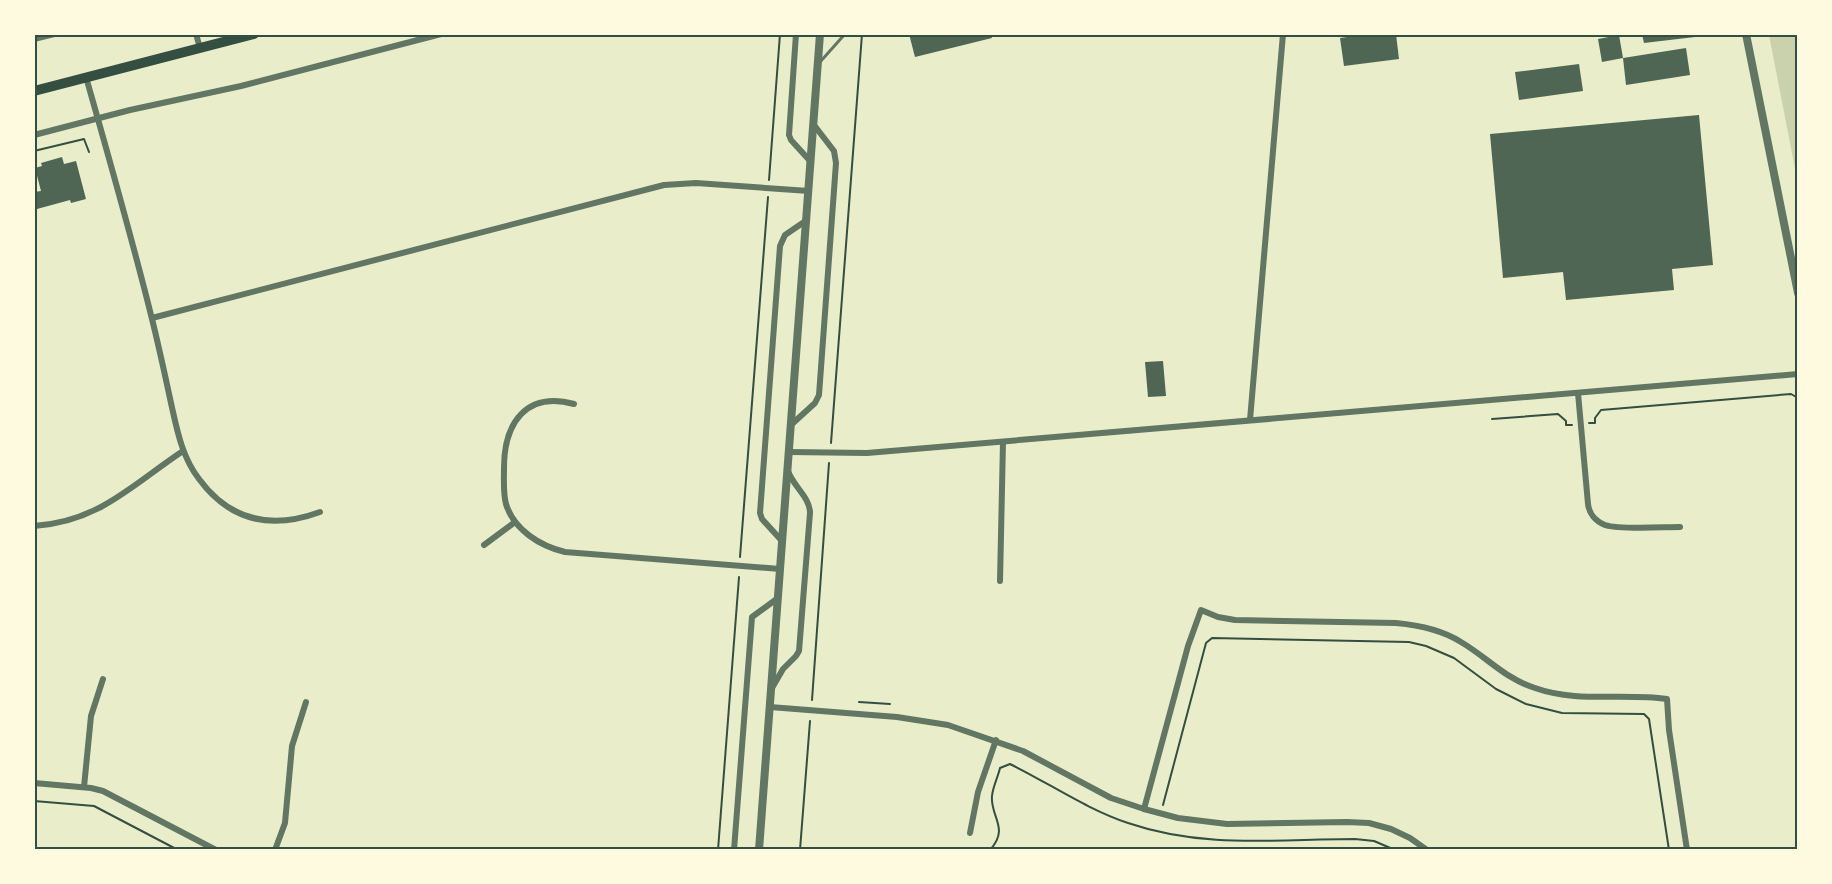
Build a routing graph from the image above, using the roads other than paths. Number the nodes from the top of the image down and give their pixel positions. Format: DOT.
graph roads {
  1 [pos="54,34"];
  2 [pos="196,34"];
  3 [pos="254,34"];
  4 [pos="441,34"];
  5 [pos="796,34"];
  6 [pos="820,34"];
  7 [pos="845,34"];
  8 [pos="1283,34"];
  9 [pos="1746,34"];
  10 [pos="34,39"];
  11 [pos="200,49"];
  12 [pos="818,65"];
  13 [pos="87,78"];
  14 [pos="34,91"];
  15 [pos="98,118"];
  16 [pos="814,125"];
  17 [pos="34,135"];
  18 [pos="811,162"];
  19 [pos="809,191"];
  20 [pos="807,220"];
  21 [pos="1797,293"];
  22 [pos="152,318"];
  23 [pos="1797,374"];
  24 [pos="1578,393"];
  25 [pos="574,405"];
  26 [pos="1250,420"];
  27 [pos="792,424"];
  28 [pos="1003,442"];
  29 [pos="183,451"];
  30 [pos="789,452"];
  31 [pos="788,471"];
  32 [pos="320,512"];
  33 [pos="515,522"];
  34 [pos="34,526"];
  35 [pos="1680,527"];
  36 [pos="782,541"];
  37 [pos="484,545"];
  38 [pos="780,569"];
  39 [pos="1000,581"];
  40 [pos="778,598"];
  41 [pos="103,679"];
  42 [pos="771,691"];
  43 [pos="306,702"];
  44 [pos="770,707"];
  45 [pos="996,740"];
  46 [pos="34,783"];
  47 [pos="84,787"];
  48 [pos="1144,809"];
  49 [pos="970,833"];
  50 [pos="216,849"];
  51 [pos="275,849"];
  52 [pos="734,849"];
  53 [pos="759,849"];
  54 [pos="1426,849"];
  55 [pos="1688,849"];
  1 -- 10 [label="street"];
  2 -- 11 [label="street"];
  3 -- 11 [label="main road"];
  4 -- 15 [label="street"];
  5 -- 18 [label="street"];
  6 -- 12 [label="street"];
  7 -- 12 [label="lane"];
  8 -- 26 [label="street"];
  9 -- 21 [label="street"];
  11 -- 13 [label="main road"];
  12 -- 16 [label="street"];
  13 -- 14 [label="main road"];
  13 -- 15 [label="street"];
  15 -- 17 [label="street"];
  15 -- 22 [label="street"];
  16 -- 18 [label="street"];
  16 -- 27 [label="street"];
  18 -- 19 [label="street"];
  19 -- 20 [label="street"];
  19 -- 22 [label="street"];
  20 -- 27 [label="street"];
  20 -- 36 [label="street"];
  22 -- 29 [label="street"];
  23 -- 24 [label="street"];
  24 -- 26 [label="street"];
  24 -- 35 [label="street"];
  25 -- 33 [label="street"];
  26 -- 28 [label="street"];
  27 -- 30 [label="street"];
  28 -- 30 [label="street"];
  28 -- 39 [label="street"];
  29 -- 32 [label="street"];
  29 -- 34 [label="street"];
  30 -- 31 [label="street"];
  31 -- 36 [label="street"];
  31 -- 42 [label="street"];
  33 -- 37 [label="street"];
  33 -- 38 [label="street"];
  36 -- 38 [label="street"];
  38 -- 40 [label="street"];
  40 -- 42 [label="street"];
  40 -- 52 [label="street"];
  41 -- 47 [label="street"];
  42 -- 44 [label="street"];
  43 -- 51 [label="street"];
  44 -- 45 [label="street"];
  44 -- 53 [label="street"];
  45 -- 48 [label="street"];
  45 -- 49 [label="street"];
  46 -- 47 [label="street"];
  47 -- 50 [label="street"];
  48 -- 54 [label="street"];
  48 -- 55 [label="street"];
}
